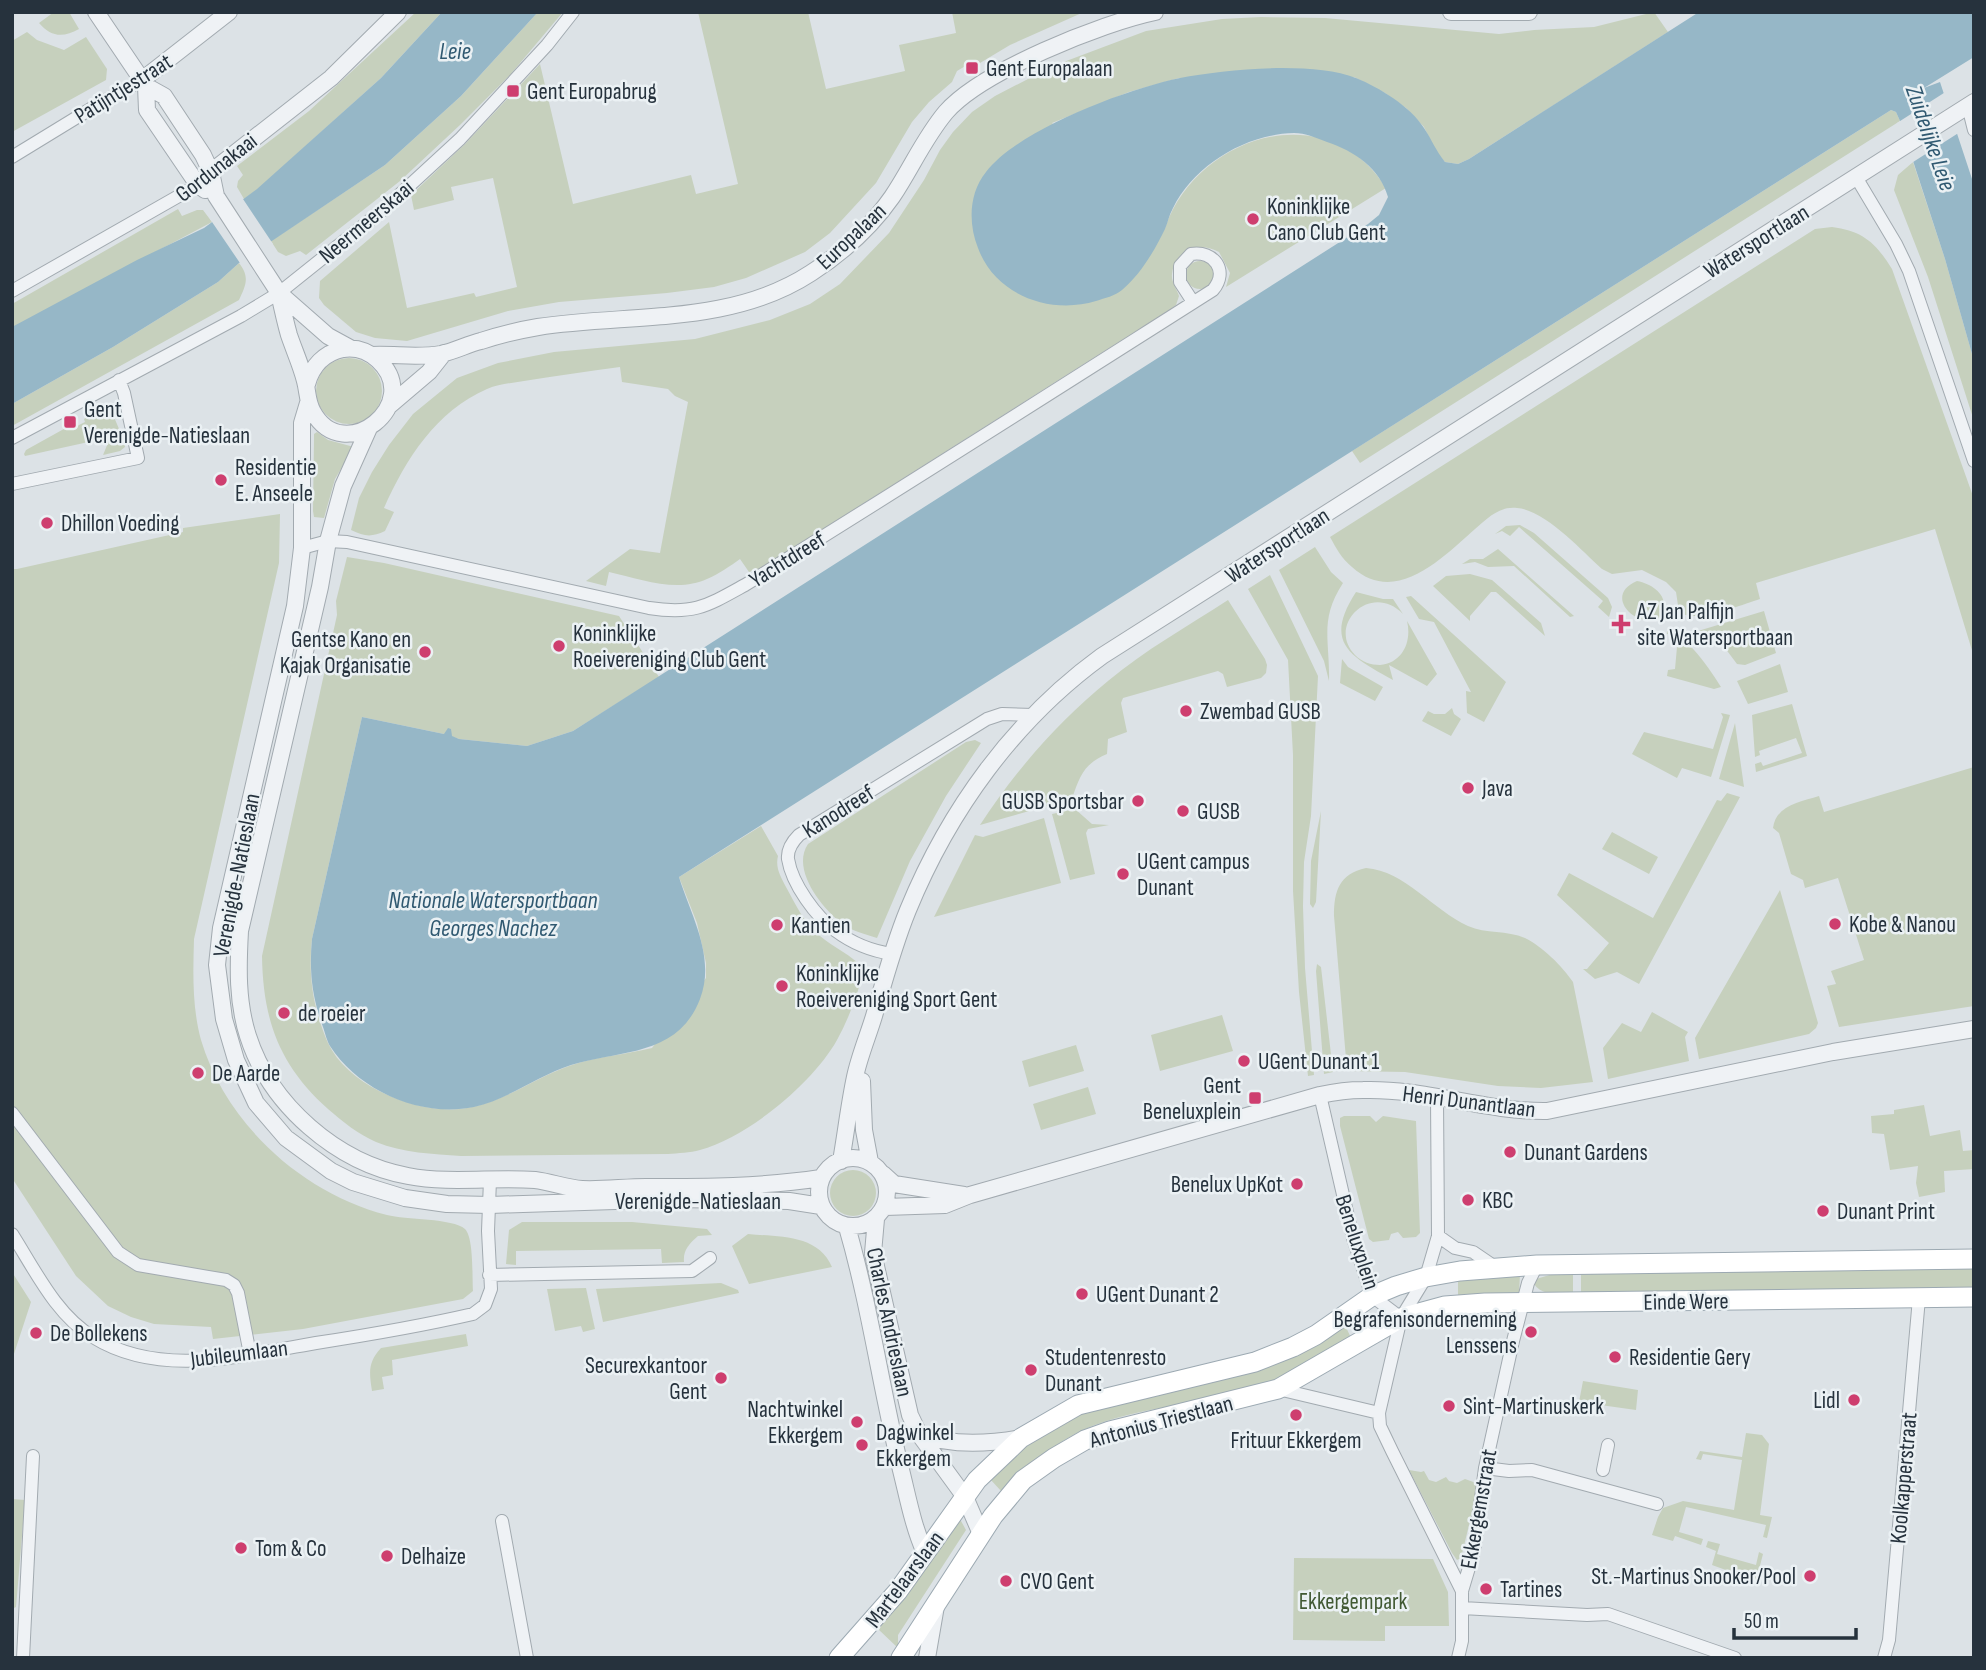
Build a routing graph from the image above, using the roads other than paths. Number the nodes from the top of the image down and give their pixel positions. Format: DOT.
graph roads {
  1 [pos="96,12"];
  2 [pos="229,12"];
  3 [pos="398,12"];
  4 [pos="573,12"];
  5 [pos="1155,12"];
  6 [pos="1451,12"];
  7 [pos="1529,12"];
  8 [pos="144,83"];
  9 [pos="1968,106"];
  10 [pos="1974,130"];
  11 [pos="12,157"];
  12 [pos="211,172"];
  13 [pos="1856,177"];
  14 [pos="198,185"];
  15 [pos="216,196"];
  16 [pos="12,291"];
  17 [pos="279,293"];
  18 [pos="1193,302"];
  19 [pos="349,348"];
  20 [pos="444,354"];
  21 [pos="372,355"];
  22 [pos="119,380"];
  23 [pos="307,384"];
  24 [pos="308,402"];
  25 [pos="389,406"];
  26 [pos="369,428"];
  27 [pos="12,438"];
  28 [pos="1974,461"];
  29 [pos="12,484"];
  30 [pos="328,541"];
  31 [pos="302,548"];
  32 [pos="1034,715"];
  33 [pos="892,954"];
  34 [pos="1974,1029"];
  35 [pos="862,1057"];
  36 [pos="1320,1095"];
  37 [pos="1437,1098"];
  38 [pos="12,1113"];
  39 [pos="841,1161"];
  40 [pos="870,1162"];
  41 [pos="883,1174"];
  42 [pos="821,1178"];
  43 [pos="490,1180"];
  44 [pos="970,1195"];
  45 [pos="490,1205"];
  46 [pos="821,1206"];
  47 [pos="880,1213"];
  48 [pos="847,1227"];
  49 [pos="12,1234"];
  50 [pos="1438,1236"];
  51 [pos="710,1258"];
  52 [pos="1974,1259"];
  53 [pos="1536,1265"];
  54 [pos="1496,1268"];
  55 [pos="489,1275"];
  56 [pos="1426,1277"];
  57 [pos="1372,1296"];
  58 [pos="1974,1297"];
  59 [pos="1919,1298"];
  60 [pos="1523,1303"];
  61 [pos="1401,1318"];
  62 [pos="250,1354"];
  63 [pos="1278,1390"];
  64 [pos="1379,1413"];
  65 [pos="891,1429"];
  66 [pos="916,1429"];
  67 [pos="1021,1438"];
  68 [pos="1608,1445"];
  69 [pos="33,1457"];
  70 [pos="1485,1468"];
  71 [pos="1603,1470"];
  72 [pos="965,1497"];
  73 [pos="1657,1504"];
  74 [pos="502,1521"];
  75 [pos="981,1534"];
  76 [pos="925,1553"];
  77 [pos="1462,1591"];
  78 [pos="936,1606"];
  79 [pos="1462,1608"];
  80 [pos="23,1658"];
  81 [pos="527,1658"];
  82 [pos="840,1658"];
  83 [pos="901,1658"];
  84 [pos="927,1658"];
  85 [pos="1458,1658"];
  86 [pos="1735,1658"];
  87 [pos="1884,1658"];
  1 -- 8 [label="street"];
  2 -- 8 [label="street, Patijntjestraat"];
  3 -- 12 [label="street, Gordunakaai"];
  4 -- 17 [label="street, Neermeerskaai"];
  5 -- 20 [label="street, Europalaan"];
  6 -- 7 [label="street"];
  8 -- 11 [label="street, Patijntjestraat"];
  8 -- 12 [label="street"];
  8 -- 14 [label="street"];
  9 -- 10 [label="street"];
  9 -- 13 [label="street, Watersportlaan"];
  12 -- 14 [label="street, Gordunakaai"];
  12 -- 15 [label="street"];
  13 -- 28 [label="street"];
  13 -- 32 [label="street, Watersportlaan"];
  14 -- 15 [label="street"];
  14 -- 16 [label="street, Gordunakaai"];
  15 -- 17 [label="street"];
  17 -- 19 [label="street"];
  17 -- 22 [label="street, Neermeerskaai"];
  17 -- 23 [label="street, Verenigde-Natieslaan"];
  18 -- 30 [label="street, Yachtdreef"];
  19 -- 21 [label="street"];
  19 -- 23 [label="street"];
  20 -- 21 [label="street, Europalaan"];
  20 -- 25 [label="street, Europalaan"];
  21 -- 25 [label="street"];
  22 -- 27 [label="street, Neermeerskaai"];
  22 -- 29 [label="street"];
  23 -- 24 [label="street, Verenigde-Natieslaan"];
  24 -- 26 [label="street"];
  24 -- 31 [label="street, Verenigde-Natieslaan"];
  25 -- 26 [label="street, Verenigde-Natieslaan"];
  26 -- 30 [label="street, Verenigde-Natieslaan"];
  30 -- 31 [label="street"];
  30 -- 43 [label="street, Verenigde-Natieslaan"];
  31 -- 45 [label="street, Verenigde-Natieslaan"];
  32 -- 33 [label="street, Watersportlaan"];
  32 -- 33 [label="street, Kanodreef"];
  33 -- 35 [label="street, Watersportlaan"];
  34 -- 37 [label="street, Henri Dunantlaan"];
  35 -- 39 [label="street, Watersportlaan"];
  35 -- 40 [label="street, Watersportlaan"];
  36 -- 37 [label="street, Henri Dunantlaan"];
  36 -- 44 [label="street, Henri Dunantlaan"];
  36 -- 57 [label="street, Beneluxplein"];
  37 -- 50 [label="street, Beneluxplein"];
  38 -- 62 [label="street"];
  39 -- 40 [label="street"];
  39 -- 42 [label="street"];
  40 -- 41 [label="street"];
  41 -- 44 [label="street, Henri Dunantlaan"];
  41 -- 47 [label="street, Charles Andrieslaan"];
  42 -- 43 [label="street, Verenigde-Natieslaan"];
  42 -- 46 [label="street"];
  43 -- 45 [label="street"];
  44 -- 47 [label="street, Henri Dunantlaan"];
  45 -- 46 [label="street, Verenigde-Natieslaan"];
  45 -- 55 [label="street, Jubileumlaan"];
  46 -- 48 [label="street, Charles Andrieslaan"];
  47 -- 48 [label="street, Charles Andrieslaan"];
  47 -- 66 [label="street, Charles Andrieslaan"];
  48 -- 65 [label="street, Charles Andrieslaan"];
  49 -- 62 [label="street, Jubileumlaan"];
  50 -- 54 [label="street"];
  50 -- 56 [label="street, Beneluxplein"];
  51 -- 55 [label="street"];
  52 -- 53 [label="main road, Einde Were"];
  53 -- 54 [label="main road, Einde Were"];
  53 -- 60 [label="street, Ekkergemstraat"];
  54 -- 56 [label="main road, Einde Were"];
  55 -- 62 [label="street, Jubileumlaan"];
  56 -- 57 [label="main road, Antonius Triestlaan"];
  56 -- 61 [label="street, Beneluxplein"];
  57 -- 61 [label="street, Beneluxplein"];
  57 -- 67 [label="main road, Antonius Triestlaan"];
  58 -- 59 [label="main road, Einde Were"];
  59 -- 60 [label="main road, Einde Were"];
  59 -- 87 [label="street, Koolkapperstraat"];
  60 -- 61 [label="main road, Einde Were"];
  60 -- 70 [label="street, Ekkergemstraat"];
  61 -- 63 [label="main road, Antonius Triestlaan"];
  61 -- 64 [label="street"];
  63 -- 64 [label="street"];
  63 -- 75 [label="main road, Antonius Triestlaan"];
  64 -- 77 [label="street, Ekkergemstraat"];
  65 -- 66 [label="street, Charles Andrieslaan"];
  65 -- 76 [label="street, Charles Andrieslaan"];
  66 -- 67 [label="street, Charles Andrieslaan"];
  66 -- 72 [label="street, Charles Andrieslaan"];
  67 -- 72 [label="main road, Antonius Triestlaan"];
  68 -- 71 [label="street"];
  69 -- 80 [label="street"];
  70 -- 73 [label="street"];
  70 -- 77 [label="street, Ekkergemstraat"];
  72 -- 75 [label="street, Charles Andrieslaan"];
  72 -- 76 [label="main road, Martelaarslaan"];
  74 -- 81 [label="street"];
  75 -- 78 [label="main road, Antonius Triestlaan"];
  76 -- 82 [label="main road, Martelaarslaan"];
  77 -- 79 [label="street, Ekkergemstraat"];
  78 -- 83 [label="main road, Martelaarslaan"];
  78 -- 84 [label="street"];
  79 -- 85 [label="street, Ekkergemstraat"];
  79 -- 86 [label="street"];
}
